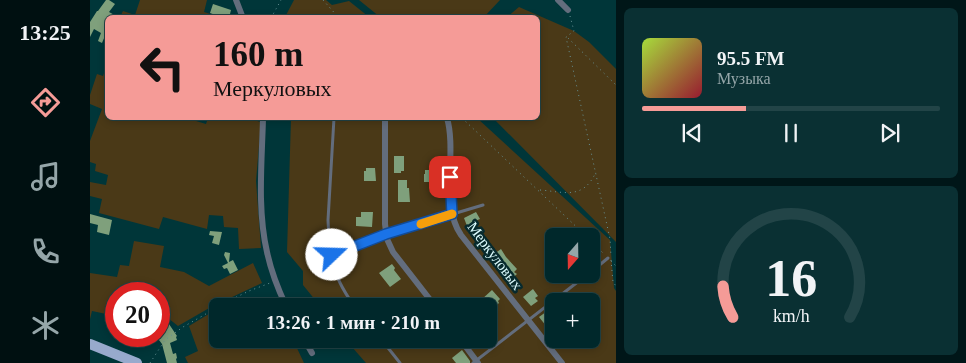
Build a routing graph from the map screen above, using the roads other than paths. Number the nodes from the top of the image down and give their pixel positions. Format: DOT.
graph roads {
  1 [pos="236,0"];
  2 [pos="558,0"];
  3 [pos="568,10"];
  4 [pos="241,15"];
  5 [pos="263,120"];
  6 [pos="334,120"];
  7 [pos="385,120"];
  8 [pos="447,120"];
  9 [pos="483,205"];
  10 [pos="452,214"];
  11 [pos="386,234"];
  12 [pos="332,255"];
  13 [pos="610,260"];
  14 [pos="600,266"];
  15 [pos="577,283"];
  16 [pos="282,298"];
  17 [pos="348,298"];
  18 [pos="429,298"];
  19 [pos="529,320"];
  20 [pos="90,344"];
  21 [pos="309,348"];
  22 [pos="388,348"];
  23 [pos="466,348"];
  24 [pos="312,353"];
  25 [pos="476,362"];
  26 [pos="137,363"];
  27 [pos="400,363"];
  28 [pos="562,363"];
  1 -- 4 [label="street"];
  2 -- 3 [label="street"];
  5 -- 16 [label="street"];
  6 -- 12 [label="lane"];
  7 -- 11 [label="street"];
  8 -- 10 [label="street, Меркуловых"];
  9 -- 10 [label="lane"];
  10 -- 11 [label="lane"];
  10 -- 19 [label="street, Меркуловых"];
  11 -- 12 [label="lane"];
  11 -- 18 [label="street"];
  12 -- 17 [label="lane"];
  13 -- 14 [label="lane"];
  15 -- 19 [label="lane"];
  19 -- 25 [label="lane"];
  19 -- 28 [label="street, Меркуловых"];
  20 -- 26 [label="main road"];
  21 -- 24 [label="street"];
  22 -- 27 [label="lane"];
  23 -- 25 [label="street"];
}
